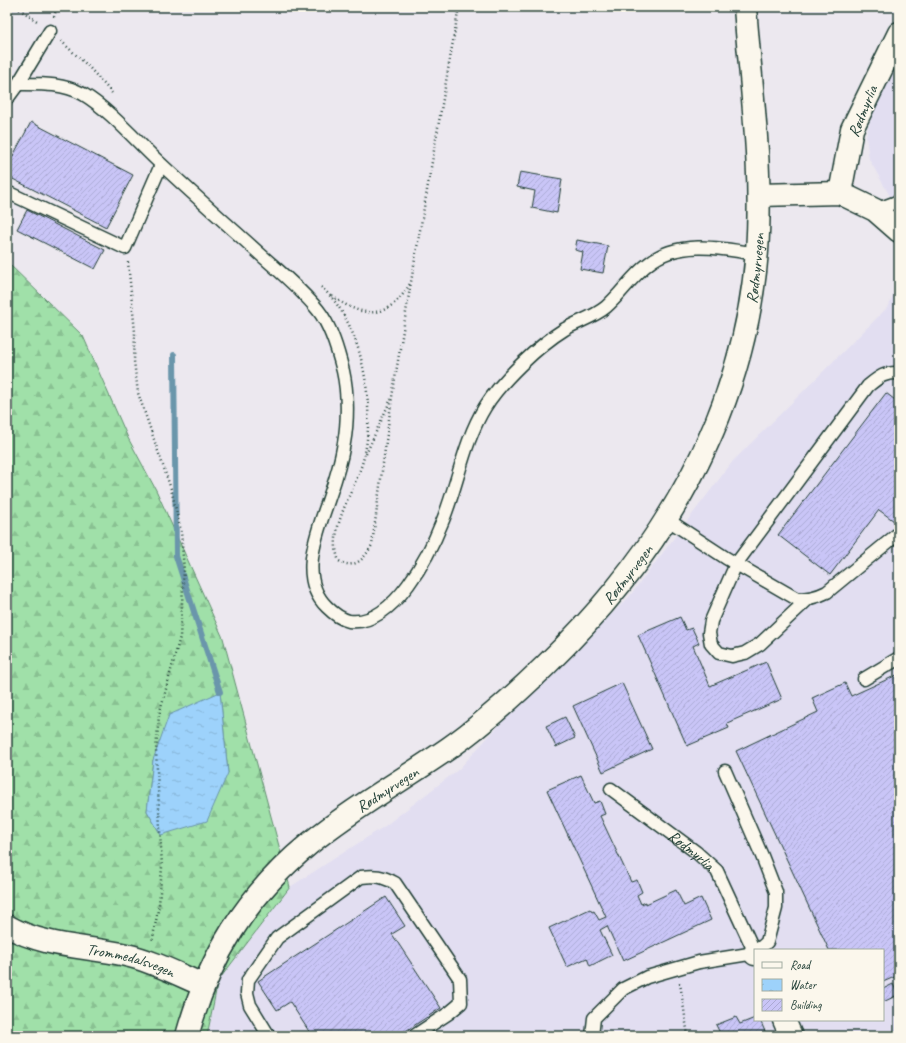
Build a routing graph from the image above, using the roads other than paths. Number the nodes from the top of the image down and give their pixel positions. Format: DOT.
graph roads {
  1 [pos="745,7"];
  2 [pos="50,31"];
  3 [pos="899,33"];
  4 [pos="18,84"];
  5 [pos="7,99"];
  6 [pos="161,165"];
  7 [pos="7,192"];
  8 [pos="840,193"];
  9 [pos="759,195"];
  10 [pos="899,201"];
  11 [pos="876,210"];
  12 [pos="899,231"];
  13 [pos="757,254"];
  14 [pos="899,374"];
  15 [pos="668,520"];
  16 [pos="899,533"];
  17 [pos="736,564"];
  18 [pos="808,599"];
  19 [pos="899,658"];
  20 [pos="864,679"];
  21 [pos="725,771"];
  22 [pos="611,789"];
  23 [pos="7,926"];
  24 [pos="759,949"];
  25 [pos="754,951"];
  26 [pos="754,953"];
  27 [pos="203,985"];
  28 [pos="784,1021"];
  29 [pos="186,1036"];
  30 [pos="269,1036"];
  31 [pos="414,1036"];
  32 [pos="592,1036"];
  33 [pos="791,1036"];
  1 -- 9 [label="street, Rødmyrvegen"];
  2 -- 4 [label="lane"];
  3 -- 8 [label="street, Rødmyrlia"];
  4 -- 5 [label="lane"];
  4 -- 6 [label="lane"];
  6 -- 7 [label="lane"];
  6 -- 13 [label="lane"];
  8 -- 9 [label="street"];
  8 -- 11 [label="street"];
  9 -- 13 [label="street, Rødmyrvegen"];
  10 -- 11 [label="lane"];
  11 -- 12 [label="street"];
  13 -- 15 [label="street, Rødmyrvegen"];
  14 -- 17 [label="lane"];
  15 -- 17 [label="lane"];
  15 -- 27 [label="street, Rødmyrvegen"];
  16 -- 18 [label="lane"];
  17 -- 18 [label="lane"];
  17 -- 18 [label="lane"];
  19 -- 20 [label="lane"];
  21 -- 24 [label="lane"];
  22 -- 25 [label="lane, Rødmyrlia"];
  23 -- 27 [label="street, Trommedalsvegen"];
  26 -- 32 [label="lane"];
  27 -- 29 [label="street"];
  28 -- 33 [label="street"];
  30 -- 31 [label="lane"];
}
